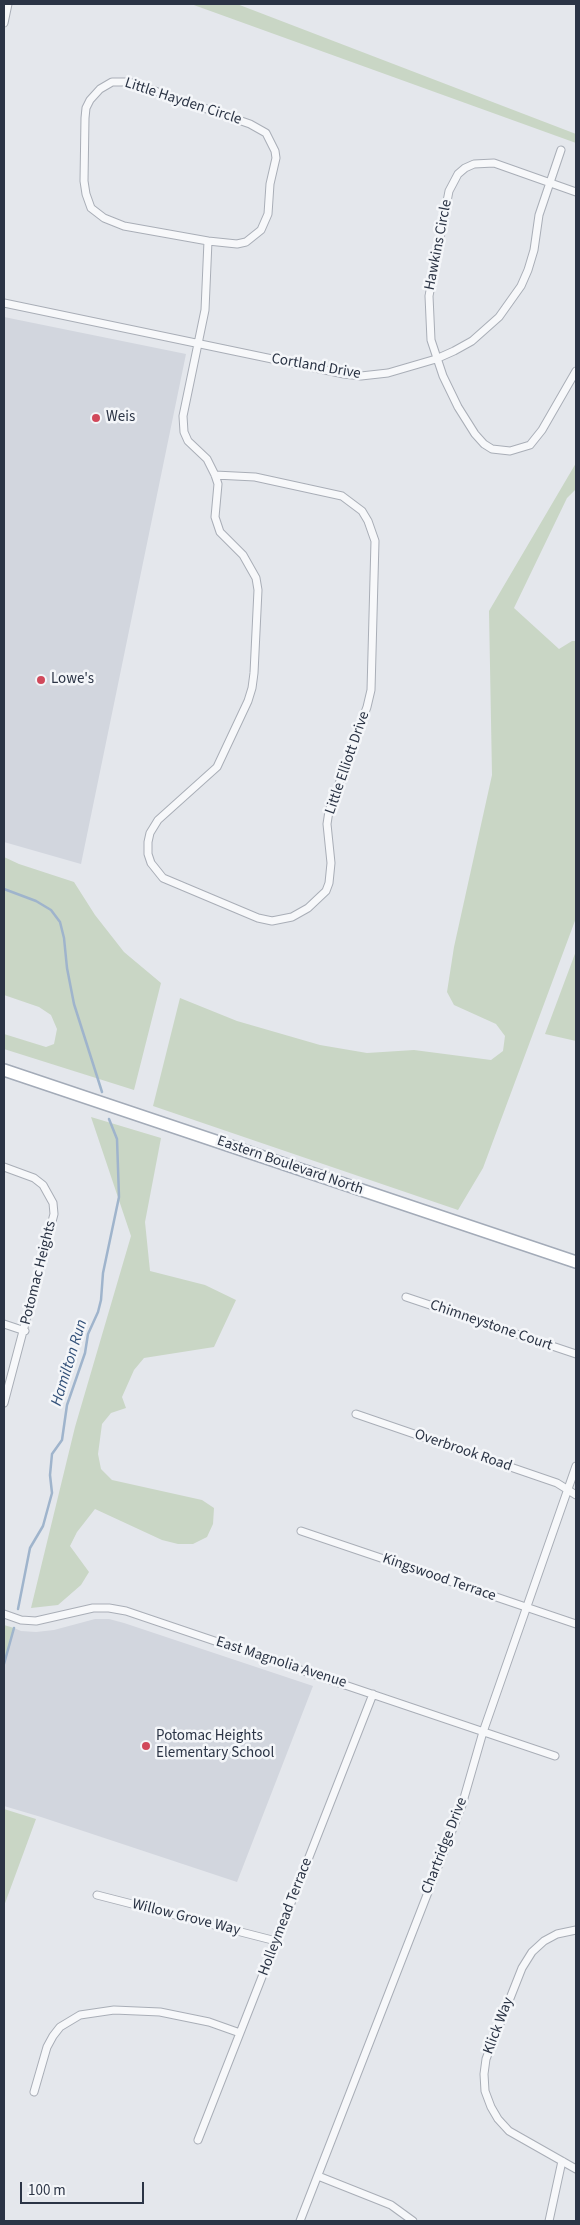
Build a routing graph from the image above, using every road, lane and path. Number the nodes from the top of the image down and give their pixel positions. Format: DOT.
graph roads {
  1 [pos="8,4"];
  2 [pos="4,23"];
  3 [pos="561,150"];
  4 [pos="549,182"];
  5 [pos="576,192"];
  6 [pos="208,241"];
  7 [pos="4,302"];
  8 [pos="198,344"];
  9 [pos="436,359"];
  10 [pos="576,371"];
  11 [pos="215,475"];
  12 [pos="4,1070"];
  13 [pos="4,1167"];
  14 [pos="576,1262"];
  15 [pos="406,1297"];
  16 [pos="4,1324"];
  17 [pos="24,1331"];
  18 [pos="576,1354"];
  19 [pos="4,1403"];
  20 [pos="356,1414"];
  21 [pos="576,1466"];
  22 [pos="568,1489"];
  23 [pos="576,1494"];
  24 [pos="302,1531"];
  25 [pos="528,1608"];
  26 [pos="4,1614"];
  27 [pos="576,1624"];
  28 [pos="373,1694"];
  29 [pos="483,1732"];
  30 [pos="555,1756"];
  31 [pos="97,1895"];
  32 [pos="576,1930"];
  33 [pos="276,1941"];
  34 [pos="240,2033"];
  35 [pos="34,2092"];
  36 [pos="198,2140"];
  37 [pos="562,2160"];
  38 [pos="576,2169"];
  39 [pos="318,2176"];
  40 [pos="300,2221"];
  41 [pos="413,2221"];
  42 [pos="549,2221"];
  1 -- 2 [label="street"];
  3 -- 4 [label="street, Cortland Drive"];
  4 -- 5 [label="street, Hawkins Circle"];
  4 -- 9 [label="street, Cortland Drive"];
  4 -- 9 [label="street, Hawkins Circle"];
  6 -- 6 [label="street, Little Hayden Circle"];
  6 -- 8 [label="street"];
  7 -- 8 [label="street, Cortland Drive"];
  8 -- 9 [label="street, Cortland Drive"];
  8 -- 11 [label="street, Little Elliott Drive"];
  9 -- 10 [label="street, Hawkins Circle"];
  11 -- 11 [label="street, Little Elliott Drive"];
  12 -- 14 [label="main road, Eastern Boulevard North"];
  13 -- 17 [label="street, Potomac Heights"];
  15 -- 18 [label="street, Chimneystone Court"];
  16 -- 17 [label="street"];
  17 -- 19 [label="street, Potomac Heights"];
  20 -- 22 [label="street, Overbrook Road"];
  21 -- 22 [label="street, Chartridge Drive"];
  22 -- 23 [label="street, Overbrook Road"];
  22 -- 25 [label="street, Chartridge Drive"];
  24 -- 25 [label="street, Kingswood Terrace"];
  25 -- 27 [label="street, Kingswood Terrace"];
  25 -- 29 [label="street, Chartridge Drive"];
  26 -- 28 [label="street, East Magnolia Avenue"];
  28 -- 29 [label="street, East Magnolia Avenue"];
  28 -- 33 [label="street, Holleymead Terrace"];
  29 -- 30 [label="street, East Magnolia Avenue"];
  29 -- 39 [label="street, Chartridge Drive"];
  31 -- 33 [label="street, Willow Grove Way"];
  32 -- 37 [label="street, Klick Way"];
  33 -- 34 [label="street, Holleymead Terrace"];
  34 -- 35 [label="street"];
  34 -- 36 [label="street, Holleymead Terrace"];
  37 -- 38 [label="street, Klick Way"];
  37 -- 42 [label="street"];
  39 -- 40 [label="street, Chartridge Drive"];
  39 -- 41 [label="street"];
}
